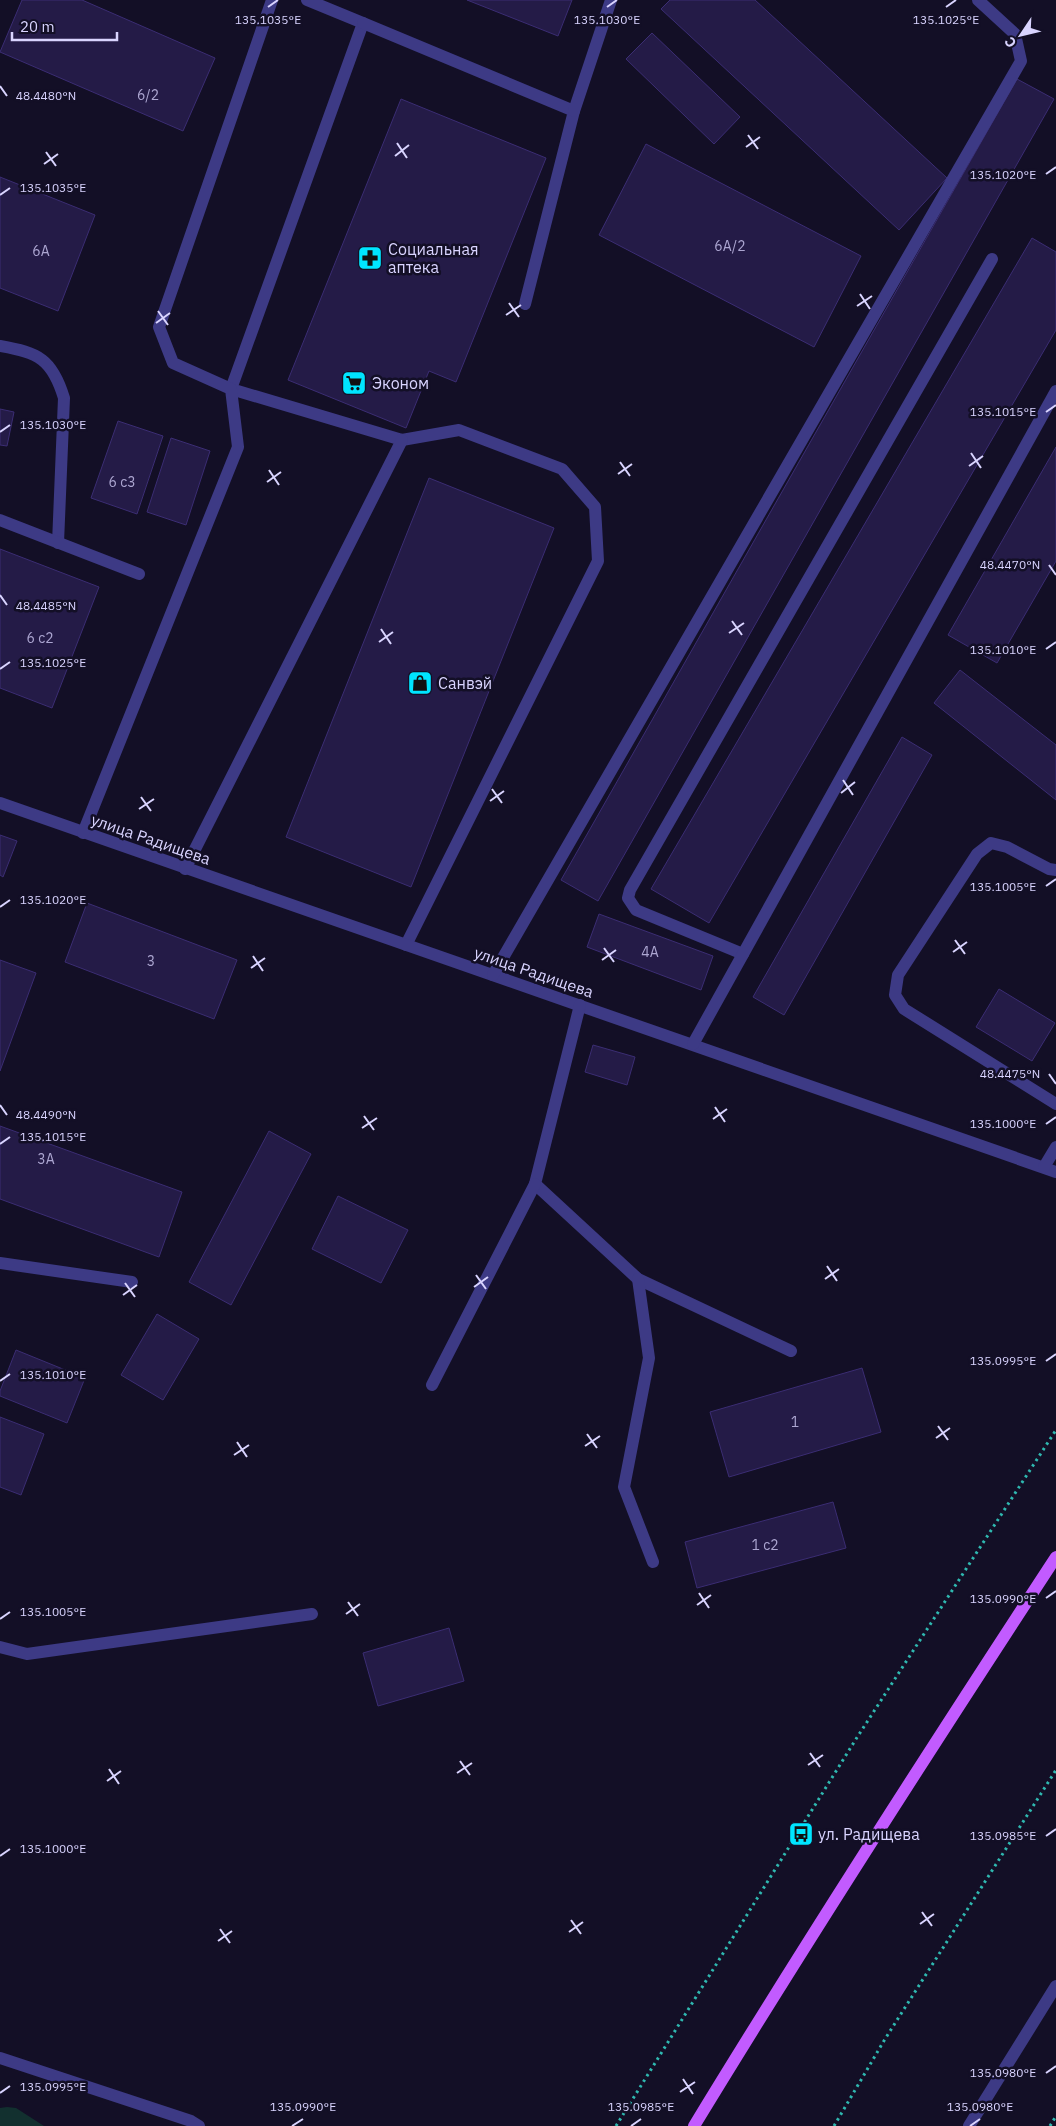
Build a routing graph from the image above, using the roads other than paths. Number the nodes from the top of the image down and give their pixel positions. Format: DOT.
graph roads {
  1 [pos="272,0"];
  2 [pos="307,0"];
  3 [pos="611,0"];
  4 [pos="978,0"];
  5 [pos="363,23"];
  6 [pos="574,111"];
  7 [pos="992,259"];
  8 [pos="525,304"];
  9 [pos="0,346"];
  10 [pos="231,389"];
  11 [pos="1056,391"];
  12 [pos="402,440"];
  13 [pos="0,520"];
  14 [pos="58,543"];
  15 [pos="139,574"];
  16 [pos="0,804"];
  17 [pos="83,833"];
  18 [pos="185,869"];
  19 [pos="1056,870"];
  20 [pos="406,945"];
  21 [pos="743,954"];
  22 [pos="493,975"];
  23 [pos="580,1005"];
  24 [pos="693,1044"];
  25 [pos="1056,1104"];
  26 [pos="1056,1147"];
  27 [pos="1044,1166"];
  28 [pos="1056,1172"];
  29 [pos="535,1184"];
  30 [pos="0,1263"];
  31 [pos="638,1278"];
  32 [pos="132,1282"];
  33 [pos="791,1351"];
  34 [pos="432,1385"];
  35 [pos="1056,1557"];
  36 [pos="653,1562"];
  37 [pos="312,1614"];
  38 [pos="0,1648"];
  39 [pos="1056,1986"];
  40 [pos="0,2058"];
  41 [pos="199,2126"];
  42 [pos="694,2126"];
  43 [pos="969,2126"];
  1 -- 10 [label="street"];
  2 -- 5 [label="street"];
  3 -- 6 [label="street"];
  4 -- 22 [label="street"];
  5 -- 6 [label="street"];
  5 -- 10 [label="street"];
  6 -- 8 [label="street"];
  7 -- 21 [label="street"];
  9 -- 14 [label="street"];
  10 -- 12 [label="street"];
  10 -- 17 [label="street"];
  11 -- 21 [label="street"];
  12 -- 18 [label="street"];
  12 -- 20 [label="street"];
  13 -- 14 [label="street"];
  14 -- 15 [label="street"];
  16 -- 17 [label="street, улица Радищева"];
  17 -- 18 [label="street, улица Радищева"];
  18 -- 20 [label="street, улица Радищева"];
  19 -- 25 [label="street"];
  20 -- 22 [label="street, улица Радищева"];
  21 -- 24 [label="street"];
  22 -- 23 [label="street, улица Радищева"];
  23 -- 24 [label="street, улица Радищева"];
  23 -- 29 [label="street"];
  24 -- 27 [label="street, улица Радищева"];
  26 -- 27 [label="street"];
  27 -- 28 [label="street, улица Радищева"];
  29 -- 31 [label="street"];
  29 -- 34 [label="street"];
  30 -- 32 [label="street"];
  31 -- 33 [label="street"];
  31 -- 36 [label="street"];
  35 -- 42 [label="main road"];
  37 -- 38 [label="street"];
  39 -- 43 [label="street"];
  40 -- 41 [label="street"];
}
